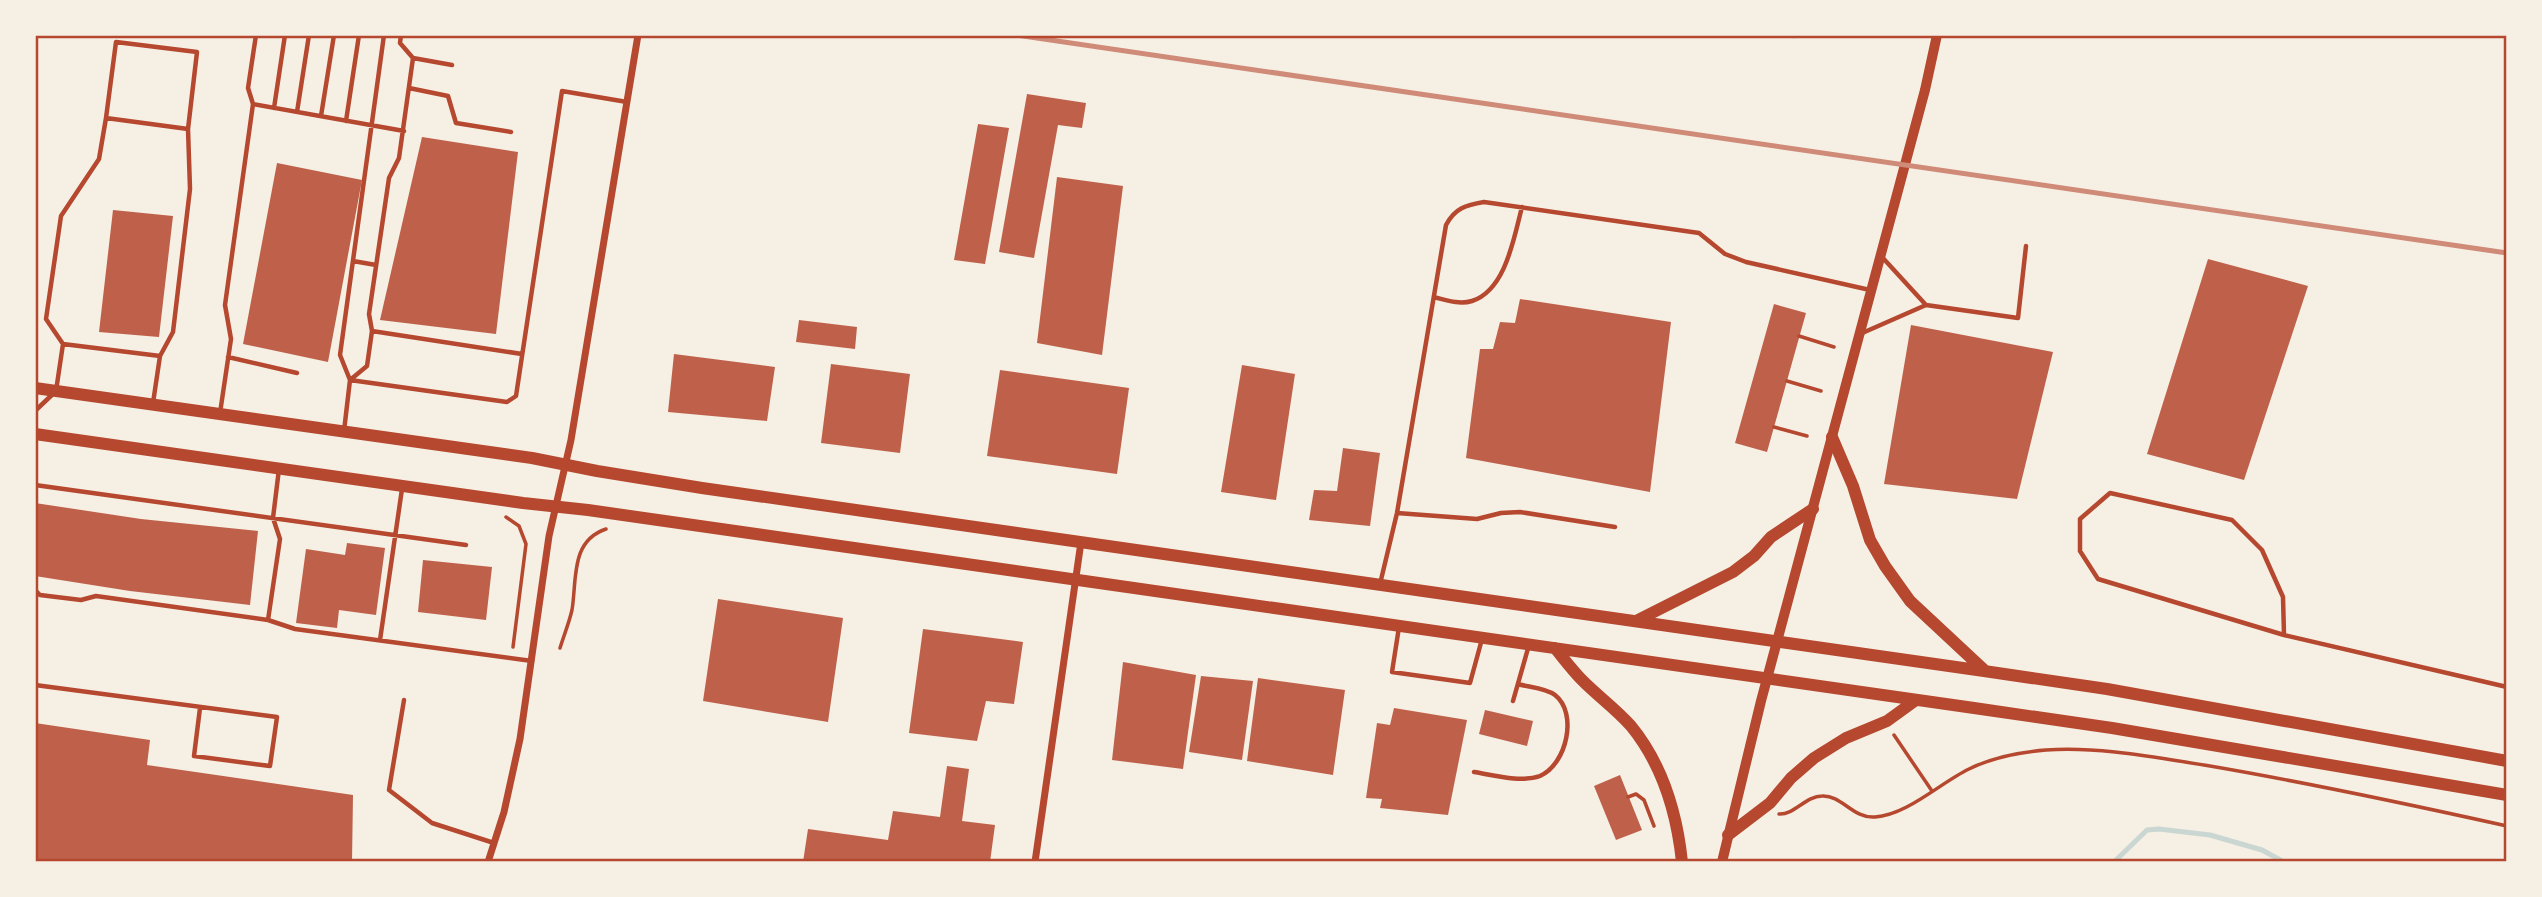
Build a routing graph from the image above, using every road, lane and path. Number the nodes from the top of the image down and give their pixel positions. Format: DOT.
graph roads {
  1 [pos="256,35"];
  2 [pos="285,35"];
  3 [pos="309,35"];
  4 [pos="334,35"];
  5 [pos="359,35"];
  6 [pos="384,35"];
  7 [pos="401,35"];
  8 [pos="638,35"];
  9 [pos="1937,35"];
  10 [pos="413,58"];
  11 [pos="452,65"];
  12 [pos="409,88"];
  13 [pos="627,102"];
  14 [pos="253,104"];
  15 [pos="274,108"];
  16 [pos="298,112"];
  17 [pos="321,116"];
  18 [pos="106,118"];
  19 [pos="346,121"];
  20 [pos="372,125"];
  21 [pos="188,129"];
  22 [pos="404,131"];
  23 [pos="511,132"];
  24 [pos="1522,207"];
  25 [pos="2026,246"];
  26 [pos="1881,256"];
  27 [pos="353,261"];
  28 [pos="376,265"];
  29 [pos="1872,290"];
  30 [pos="1434,297"];
  31 [pos="1926,305"];
  32 [pos="372,331"];
  33 [pos="1860,334"];
  34 [pos="1799,336"];
  35 [pos="63,344"];
  36 [pos="1834,346"];
  37 [pos="522,354"];
  38 [pos="160,356"];
  39 [pos="228,357"];
  40 [pos="297,373"];
  41 [pos="350,380"];
  42 [pos="1787,381"];
  43 [pos="35,388"];
  44 [pos="56,391"];
  45 [pos="1821,391"];
  46 [pos="152,405"];
  47 [pos="35,411"];
  48 [pos="220,414"];
  49 [pos="1774,427"];
  50 [pos="344,431"];
  51 [pos="35,434"];
  52 [pos="1807,436"];
  53 [pos="1832,437"];
  54 [pos="565,464"];
  55 [pos="279,468"];
  56 [pos="35,485"];
  57 [pos="403,485"];
  58 [pos="555,506"];
  59 [pos="1813,509"];
  60 [pos="1397,513"];
  61 [pos="272,518"];
  62 [pos="519,526"];
  63 [pos="1615,527"];
  64 [pos="395,535"];
  65 [pos="591,536"];
  66 [pos="1081,542"];
  67 [pos="466,545"];
  68 [pos="1076,580"];
  69 [pos="1380,585"];
  70 [pos="35,590"];
  71 [pos="268,620"];
  72 [pos="1636,621"];
  73 [pos="1399,626"];
  74 [pos="2284,635"];
  75 [pos="1482,637"];
  76 [pos="380,640"];
  77 [pos="1778,642"];
  78 [pos="1529,644"];
  79 [pos="512,648"];
  80 [pos="560,648"];
  81 [pos="1555,648"];
  82 [pos="533,661"];
  83 [pos="1984,671"];
  84 [pos="1768,678"];
  85 [pos="1518,684"];
  86 [pos="35,685"];
  87 [pos="2507,687"];
  88 [pos="404,700"];
  89 [pos="1916,700"];
  90 [pos="1513,701"];
  91 [pos="200,708"];
  92 [pos="1892,732"];
  93 [pos="2507,761"];
  94 [pos="1474,772"];
  95 [pos="1932,791"];
  96 [pos="2507,795"];
  97 [pos="1628,797"];
  98 [pos="1776,811"];
  99 [pos="1654,826"];
  100 [pos="2507,826"];
  101 [pos="1728,835"];
  102 [pos="495,843"];
  103 [pos="488,862"];
  104 [pos="1035,862"];
  105 [pos="1682,862"];
  106 [pos="1722,862"];
  1 -- 14 [label="lane"];
  2 -- 15 [label="lane"];
  3 -- 16 [label="lane"];
  4 -- 17 [label="lane"];
  5 -- 19 [label="lane"];
  6 -- 20 [label="lane"];
  7 -- 10 [label="lane"];
  8 -- 13 [label="street"];
  9 -- 26 [label="street"];
  10 -- 11 [label="lane"];
  10 -- 12 [label="lane"];
  12 -- 22 [label="lane"];
  12 -- 23 [label="lane"];
  13 -- 37 [label="lane"];
  13 -- 54 [label="street"];
  14 -- 15 [label="lane"];
  14 -- 39 [label="lane"];
  15 -- 16 [label="lane"];
  16 -- 17 [label="lane"];
  17 -- 19 [label="lane"];
  18 -- 21 [label="lane"];
  18 -- 21 [label="lane"];
  18 -- 35 [label="lane"];
  19 -- 20 [label="lane"];
  20 -- 22 [label="lane"];
  20 -- 27 [label="lane"];
  21 -- 38 [label="lane"];
  22 -- 28 [label="lane"];
  24 -- 29 [label="lane"];
  24 -- 30 [label="lane"];
  24 -- 30 [label="lane"];
  25 -- 31 [label="lane"];
  26 -- 29 [label="street"];
  26 -- 31 [label="lane"];
  27 -- 28 [label="lane"];
  27 -- 41 [label="lane"];
  28 -- 32 [label="lane"];
  29 -- 33 [label="street"];
  30 -- 60 [label="lane"];
  31 -- 33 [label="lane"];
  32 -- 37 [label="lane"];
  32 -- 41 [label="lane"];
  33 -- 53 [label="street"];
  34 -- 36 [label="path"];
  35 -- 38 [label="lane"];
  35 -- 44 [label="lane"];
  37 -- 41 [label="lane"];
  38 -- 46 [label="lane"];
  39 -- 40 [label="lane"];
  39 -- 48 [label="lane"];
  41 -- 50 [label="lane"];
  42 -- 45 [label="path"];
  43 -- 44 [label="main road"];
  44 -- 46 [label="main road"];
  44 -- 47 [label="lane"];
  46 -- 48 [label="main road"];
  48 -- 50 [label="main road"];
  49 -- 52 [label="path"];
  50 -- 54 [label="main road"];
  51 -- 55 [label="main road"];
  53 -- 59 [label="street"];
  53 -- 83 [label="main road"];
  54 -- 58 [label="street"];
  54 -- 66 [label="main road"];
  55 -- 57 [label="main road"];
  55 -- 61 [label="lane"];
  56 -- 61 [label="lane"];
  57 -- 58 [label="main road"];
  57 -- 64 [label="lane"];
  58 -- 68 [label="main road"];
  58 -- 82 [label="street"];
  59 -- 72 [label="main road"];
  59 -- 77 [label="street"];
  60 -- 63 [label="lane"];
  60 -- 69 [label="lane"];
  61 -- 64 [label="lane"];
  61 -- 71 [label="lane"];
  62 -- 79 [label="path"];
  64 -- 67 [label="lane"];
  64 -- 76 [label="lane"];
  65 -- 80 [label="path"];
  66 -- 68 [label="street"];
  66 -- 69 [label="main road"];
  68 -- 73 [label="main road"];
  68 -- 104 [label="street"];
  69 -- 72 [label="main road"];
  70 -- 71 [label="lane"];
  71 -- 76 [label="lane"];
  72 -- 77 [label="main road"];
  73 -- 75 [label="main road"];
  73 -- 75 [label="lane"];
  74 -- 74 [label="lane"];
  74 -- 87 [label="lane"];
  75 -- 78 [label="main road"];
  76 -- 82 [label="lane"];
  77 -- 83 [label="main road"];
  77 -- 84 [label="street"];
  78 -- 81 [label="main road"];
  78 -- 85 [label="lane"];
  81 -- 84 [label="main road"];
  81 -- 105 [label="main road"];
  82 -- 102 [label="street"];
  83 -- 93 [label="main road"];
  84 -- 89 [label="main road"];
  84 -- 101 [label="street"];
  85 -- 90 [label="lane"];
  85 -- 94 [label="lane"];
  86 -- 91 [label="lane"];
  88 -- 102 [label="lane"];
  89 -- 96 [label="main road"];
  89 -- 101 [label="main road"];
  91 -- 91 [label="lane"];
  92 -- 95 [label="path"];
  95 -- 98 [label="path"];
  95 -- 100 [label="path"];
  97 -- 99 [label="path"];
  101 -- 106 [label="street"];
  102 -- 103 [label="street"];
}
